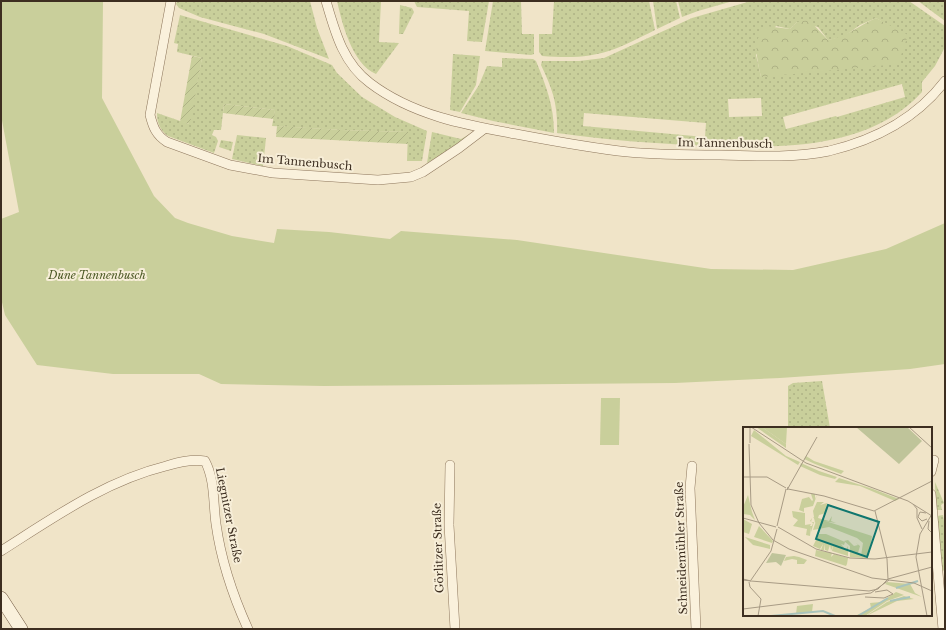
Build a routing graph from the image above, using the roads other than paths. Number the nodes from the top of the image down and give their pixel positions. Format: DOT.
graph roads {
  1 [pos="171,1"];
  2 [pos="326,1"];
  3 [pos="945,82"];
  4 [pos="484,129"];
  5 [pos="934,460"];
  6 [pos="450,465"];
  7 [pos="692,466"];
  8 [pos="932,468"];
  9 [pos="932,505"];
  10 [pos="1,551"];
  11 [pos="1,598"];
  12 [pos="21,629"];
  13 [pos="248,629"];
  14 [pos="455,629"];
  15 [pos="696,629"];
  16 [pos="943,629"];
  1 -- 4 [label="street, Im Tannenbusch"];
  2 -- 4 [label="street, Im Tannenbusch"];
  3 -- 4 [label="street, Im Tannenbusch"];
  5 -- 8 [label="street"];
  6 -- 14 [label="street, Görlitzer Straße"];
  7 -- 15 [label="street, Schneidemühler Straße"];
  9 -- 16 [label="street"];
  10 -- 13 [label="street, Liegnitzer Straße"];
  11 -- 12 [label="street"];
}
